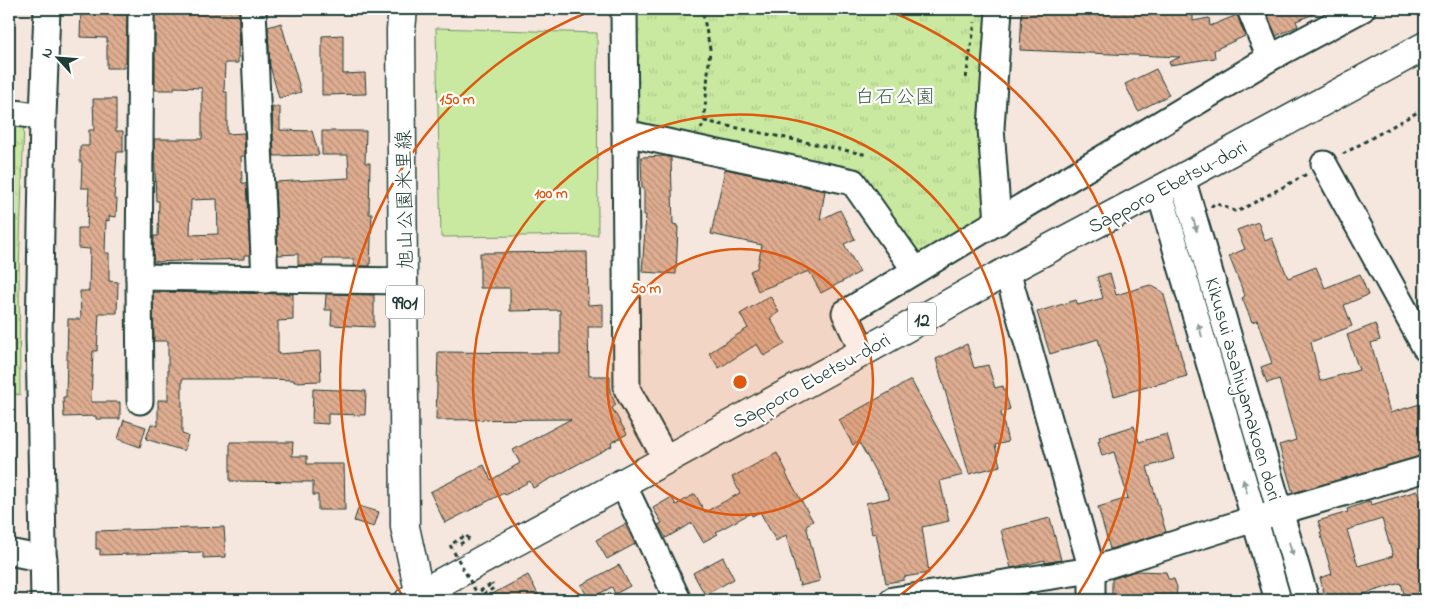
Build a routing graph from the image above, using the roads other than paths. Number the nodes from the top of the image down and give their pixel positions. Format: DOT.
graph roads {
  1 [pos="47,9"];
  2 [pos="141,9"];
  3 [pos="253,9"];
  4 [pos="403,9"];
  5 [pos="624,9"];
  6 [pos="1250,9"];
  7 [pos="1362,9"];
  8 [pos="987,13"];
  9 [pos="1425,46"];
  10 [pos="1270,58"];
  11 [pos="9,112"];
  12 [pos="43,117"];
  13 [pos="625,133"];
  14 [pos="1324,164"];
  15 [pos="1171,184"];
  16 [pos="998,222"];
  17 [pos="915,270"];
  18 [pos="1007,271"];
  19 [pos="139,277"];
  20 [pos="265,280"];
  21 [pos="404,281"];
  22 [pos="1425,348"];
  23 [pos="862,352"];
  24 [pos="140,401"];
  25 [pos="666,459"];
  26 [pos="1425,469"];
  27 [pos="622,482"];
  28 [pos="1280,512"];
  29 [pos="1254,519"];
  30 [pos="9,552"];
  31 [pos="44,559"];
  32 [pos="1092,570"];
  33 [pos="416,598"];
  34 [pos="44,600"];
  35 [pos="678,600"];
  36 [pos="893,600"];
  37 [pos="1092,600"];
  38 [pos="1278,600"];
  39 [pos="1306,600"];
  1 -- 12 [label="street"];
  2 -- 19 [label="street"];
  3 -- 20 [label="street"];
  4 -- 21 [label="main road, 旭山公園米里線 / 9901"];
  5 -- 13 [label="street"];
  6 -- 10 [label="street"];
  7 -- 10 [label="street"];
  8 -- 16 [label="street"];
  9 -- 15 [label="main road, Sapporo Ebetsu-dori / 12"];
  10 -- 16 [label="street"];
  11 -- 12 [label="street"];
  12 -- 31 [label="street"];
  13 -- 17 [label="street"];
  13 -- 25 [label="street"];
  14 -- 22 [label="street"];
  15 -- 18 [label="main road, Sapporo Ebetsu-dori / 12"];
  15 -- 28 [label="street, Kikusui asahiyamakoen dori, one-way"];
  29 -- 15 [label="street, Kikusui asahiyamakoen dori, one-way"];
  16 -- 17 [label="street"];
  17 -- 23 [label="street"];
  18 -- 23 [label="main road, Sapporo Ebetsu-dori / 12"];
  18 -- 32 [label="street"];
  19 -- 20 [label="street"];
  19 -- 24 [label="street"];
  20 -- 21 [label="street"];
  21 -- 33 [label="main road, 旭山公園米里線 / 9901"];
  23 -- 25 [label="main road, Sapporo Ebetsu-dori / 12"];
  25 -- 27 [label="main road, Sapporo Ebetsu-dori / 12"];
  26 -- 28 [label="street"];
  27 -- 33 [label="main road, Sapporo Ebetsu-dori / 12"];
  27 -- 35 [label="street"];
  28 -- 29 [label="street"];
  28 -- 39 [label="street, Kikusui asahiyamakoen dori, one-way"];
  29 -- 32 [label="street"];
  29 -- 38 [label="street, Kikusui asahiyamakoen dori"];
  30 -- 31 [label="street"];
  31 -- 34 [label="street"];
  32 -- 36 [label="street"];
  32 -- 37 [label="street"];
}
